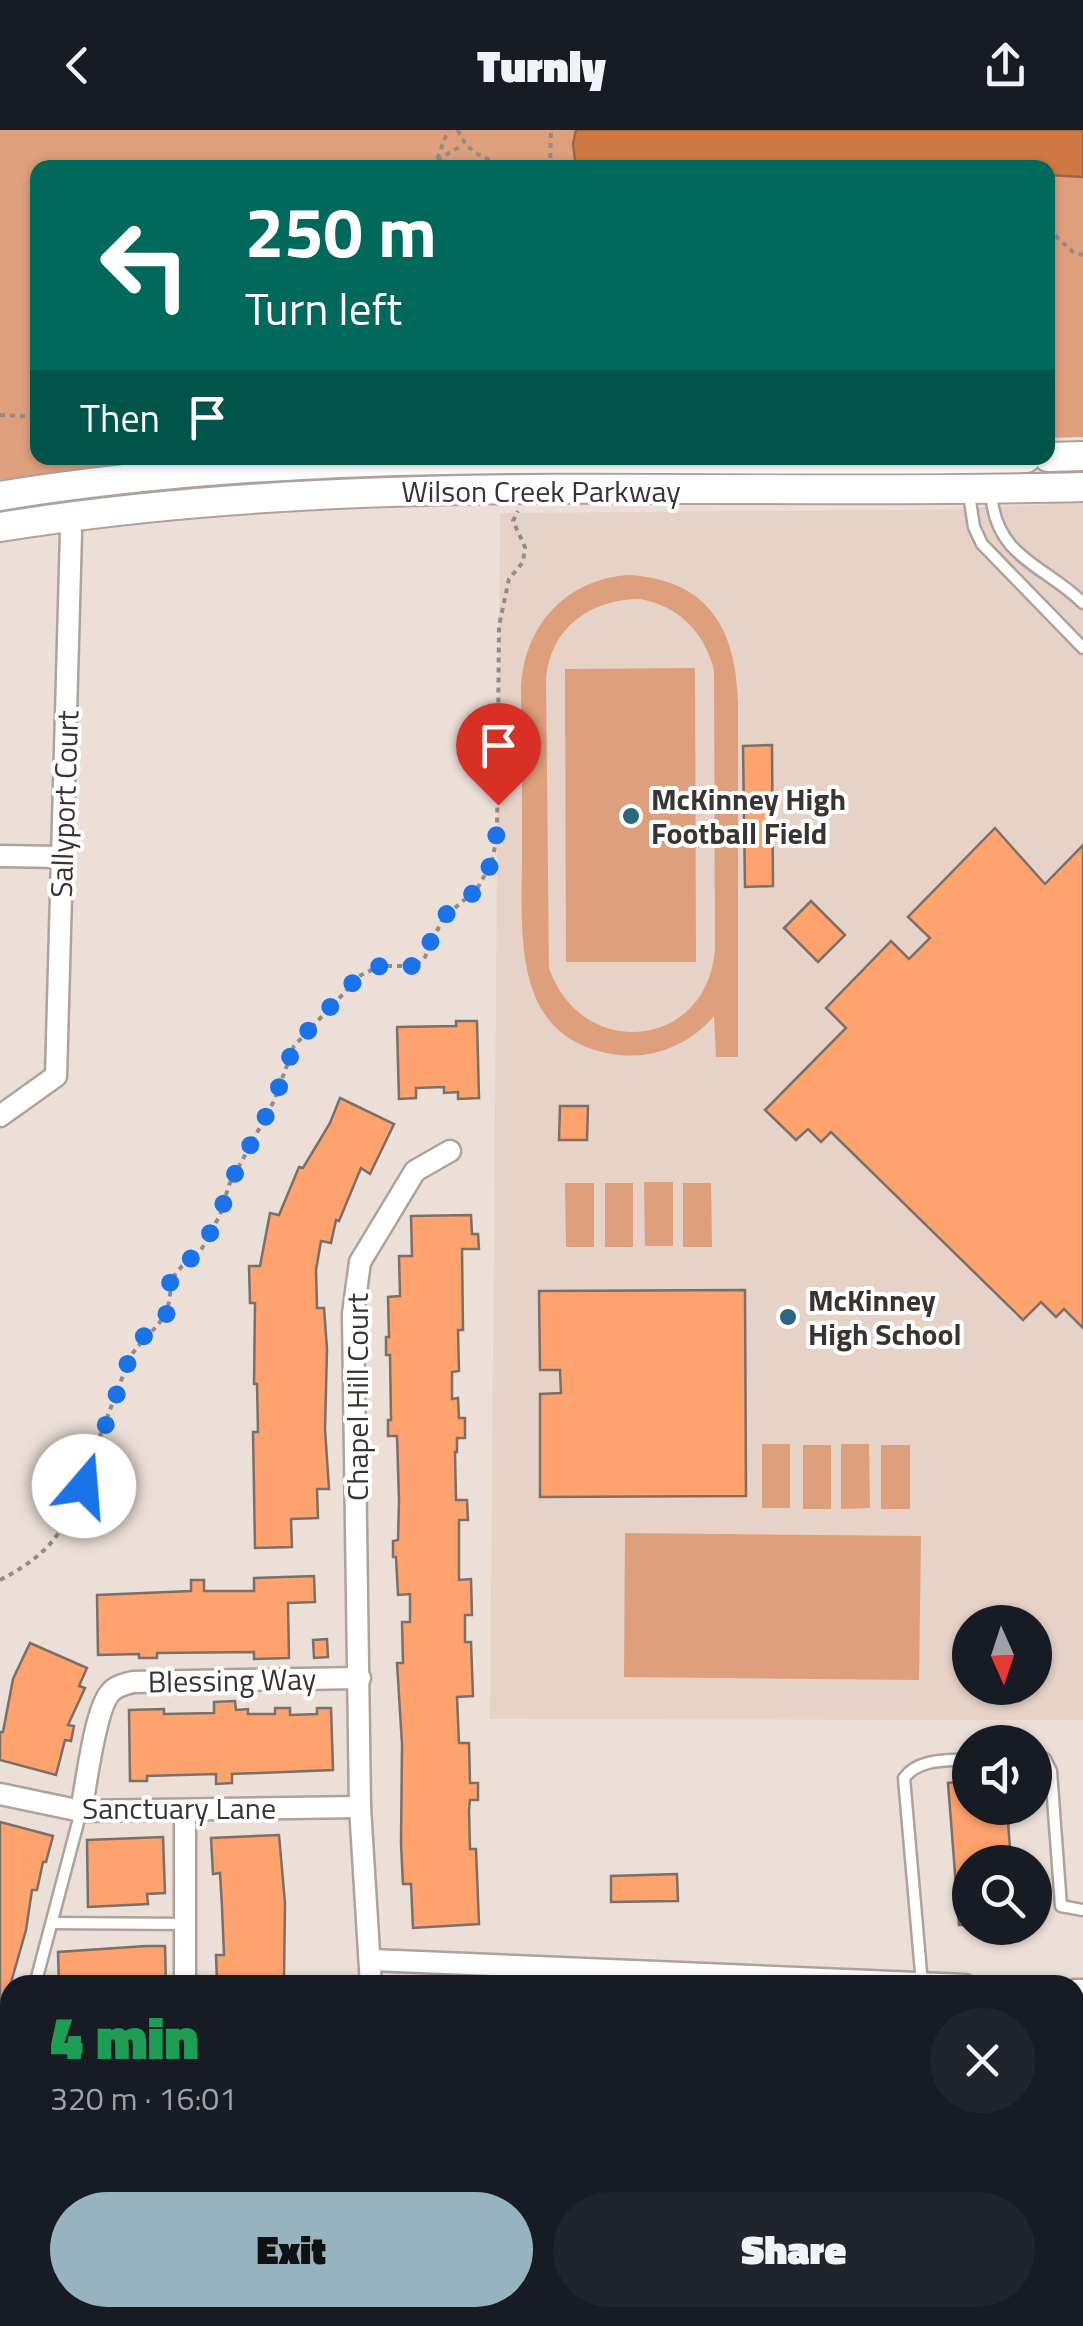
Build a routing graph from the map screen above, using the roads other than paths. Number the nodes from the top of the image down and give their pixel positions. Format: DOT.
graph roads {
  1 [pos="1083,456"];
  2 [pos="1055,457"];
  3 [pos="290,465"];
  4 [pos="1083,486"];
  5 [pos="976,490"];
  6 [pos="6,495"];
  7 [pos="8,526"];
  8 [pos="72,532"];
  9 [pos="1083,603"];
  10 [pos="1083,648"];
  11 [pos="0,856"];
  12 [pos="62,858"];
  13 [pos="0,1116"];
  14 [pos="450,1151"];
  15 [pos="360,1678"];
  16 [pos="952,1761"];
  17 [pos="1052,1784"];
  18 [pos="0,1794"];
  19 [pos="360,1808"];
  20 [pos="185,1810"];
  21 [pos="82,1812"];
  22 [pos="1083,1910"];
  23 [pos="53,1924"];
  24 [pos="185,1924"];
  25 [pos="372,1960"];
  26 [pos="38,1975"];
  27 [pos="185,1975"];
  28 [pos="371,1975"];
  29 [pos="570,1975"];
  30 [pos="921,1975"];
  1 -- 2 [label="main road"];
  3 -- 6 [label="main road, Wilson Creek Parkway"];
  4 -- 5 [label="main road, Wilson Creek Parkway"];
  5 -- 7 [label="main road, Wilson Creek Parkway"];
  5 -- 9 [label="lane"];
  5 -- 10 [label="lane"];
  6 -- 7 [label="main road"];
  8 -- 12 [label="street, Sallyport Court"];
  11 -- 12 [label="street"];
  12 -- 13 [label="street, Sallyport Court"];
  14 -- 15 [label="street, Chapel Hill Court"];
  15 -- 19 [label="street, Chapel Hill Court"];
  15 -- 21 [label="street, Blessing Way"];
  16 -- 30 [label="lane"];
  17 -- 22 [label="lane"];
  18 -- 21 [label="street, Sanctuary Lane"];
  19 -- 20 [label="street, Sanctuary Lane"];
  19 -- 25 [label="street, Chapel Hill Court"];
  20 -- 21 [label="street, Sanctuary Lane"];
  20 -- 24 [label="street"];
  21 -- 23 [label="lane"];
  23 -- 24 [label="lane"];
  23 -- 26 [label="lane"];
  24 -- 27 [label="street"];
  25 -- 28 [label="street, Chapel Hill Court"];
  25 -- 29 [label="street"];
}
